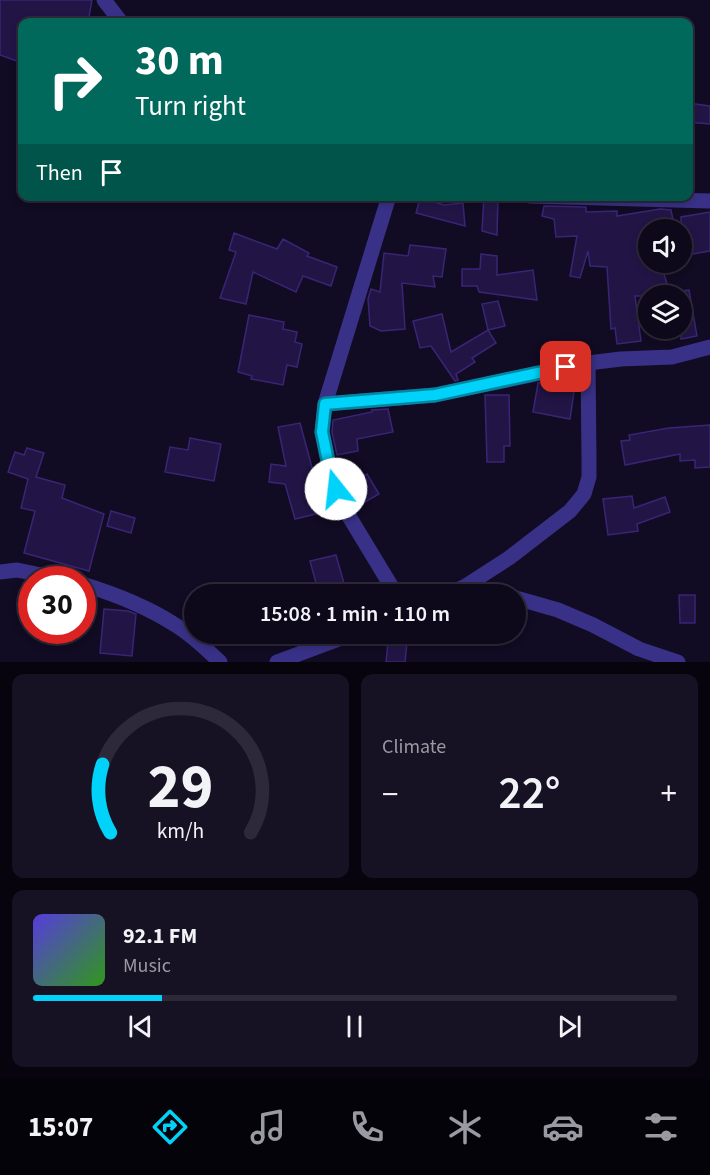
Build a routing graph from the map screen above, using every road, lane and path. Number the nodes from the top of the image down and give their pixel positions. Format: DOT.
graph roads {
  1 [pos="104,0"];
  2 [pos="118,18"];
  3 [pos="387,201"];
  4 [pos="693,201"];
  5 [pos="710,201"];
  6 [pos="710,347"];
  7 [pos="588,363"];
  8 [pos="325,404"];
  9 [pos="18,570"];
  10 [pos="0,572"];
  11 [pos="390,584"];
  12 [pos="469,584"];
  13 [pos="96,588"];
  14 [pos="526,601"];
  15 [pos="325,644"];
  16 [pos="220,662"];
  17 [pos="277,662"];
  18 [pos="678,662"];
  1 -- 2 [label="street"];
  3 -- 8 [label="street"];
  4 -- 5 [label="street"];
  6 -- 7 [label="street"];
  7 -- 8 [label="street"];
  7 -- 12 [label="street"];
  8 -- 11 [label="street"];
  9 -- 10 [label="street"];
  13 -- 16 [label="street"];
  14 -- 18 [label="street"];
  15 -- 17 [label="street"];
}
